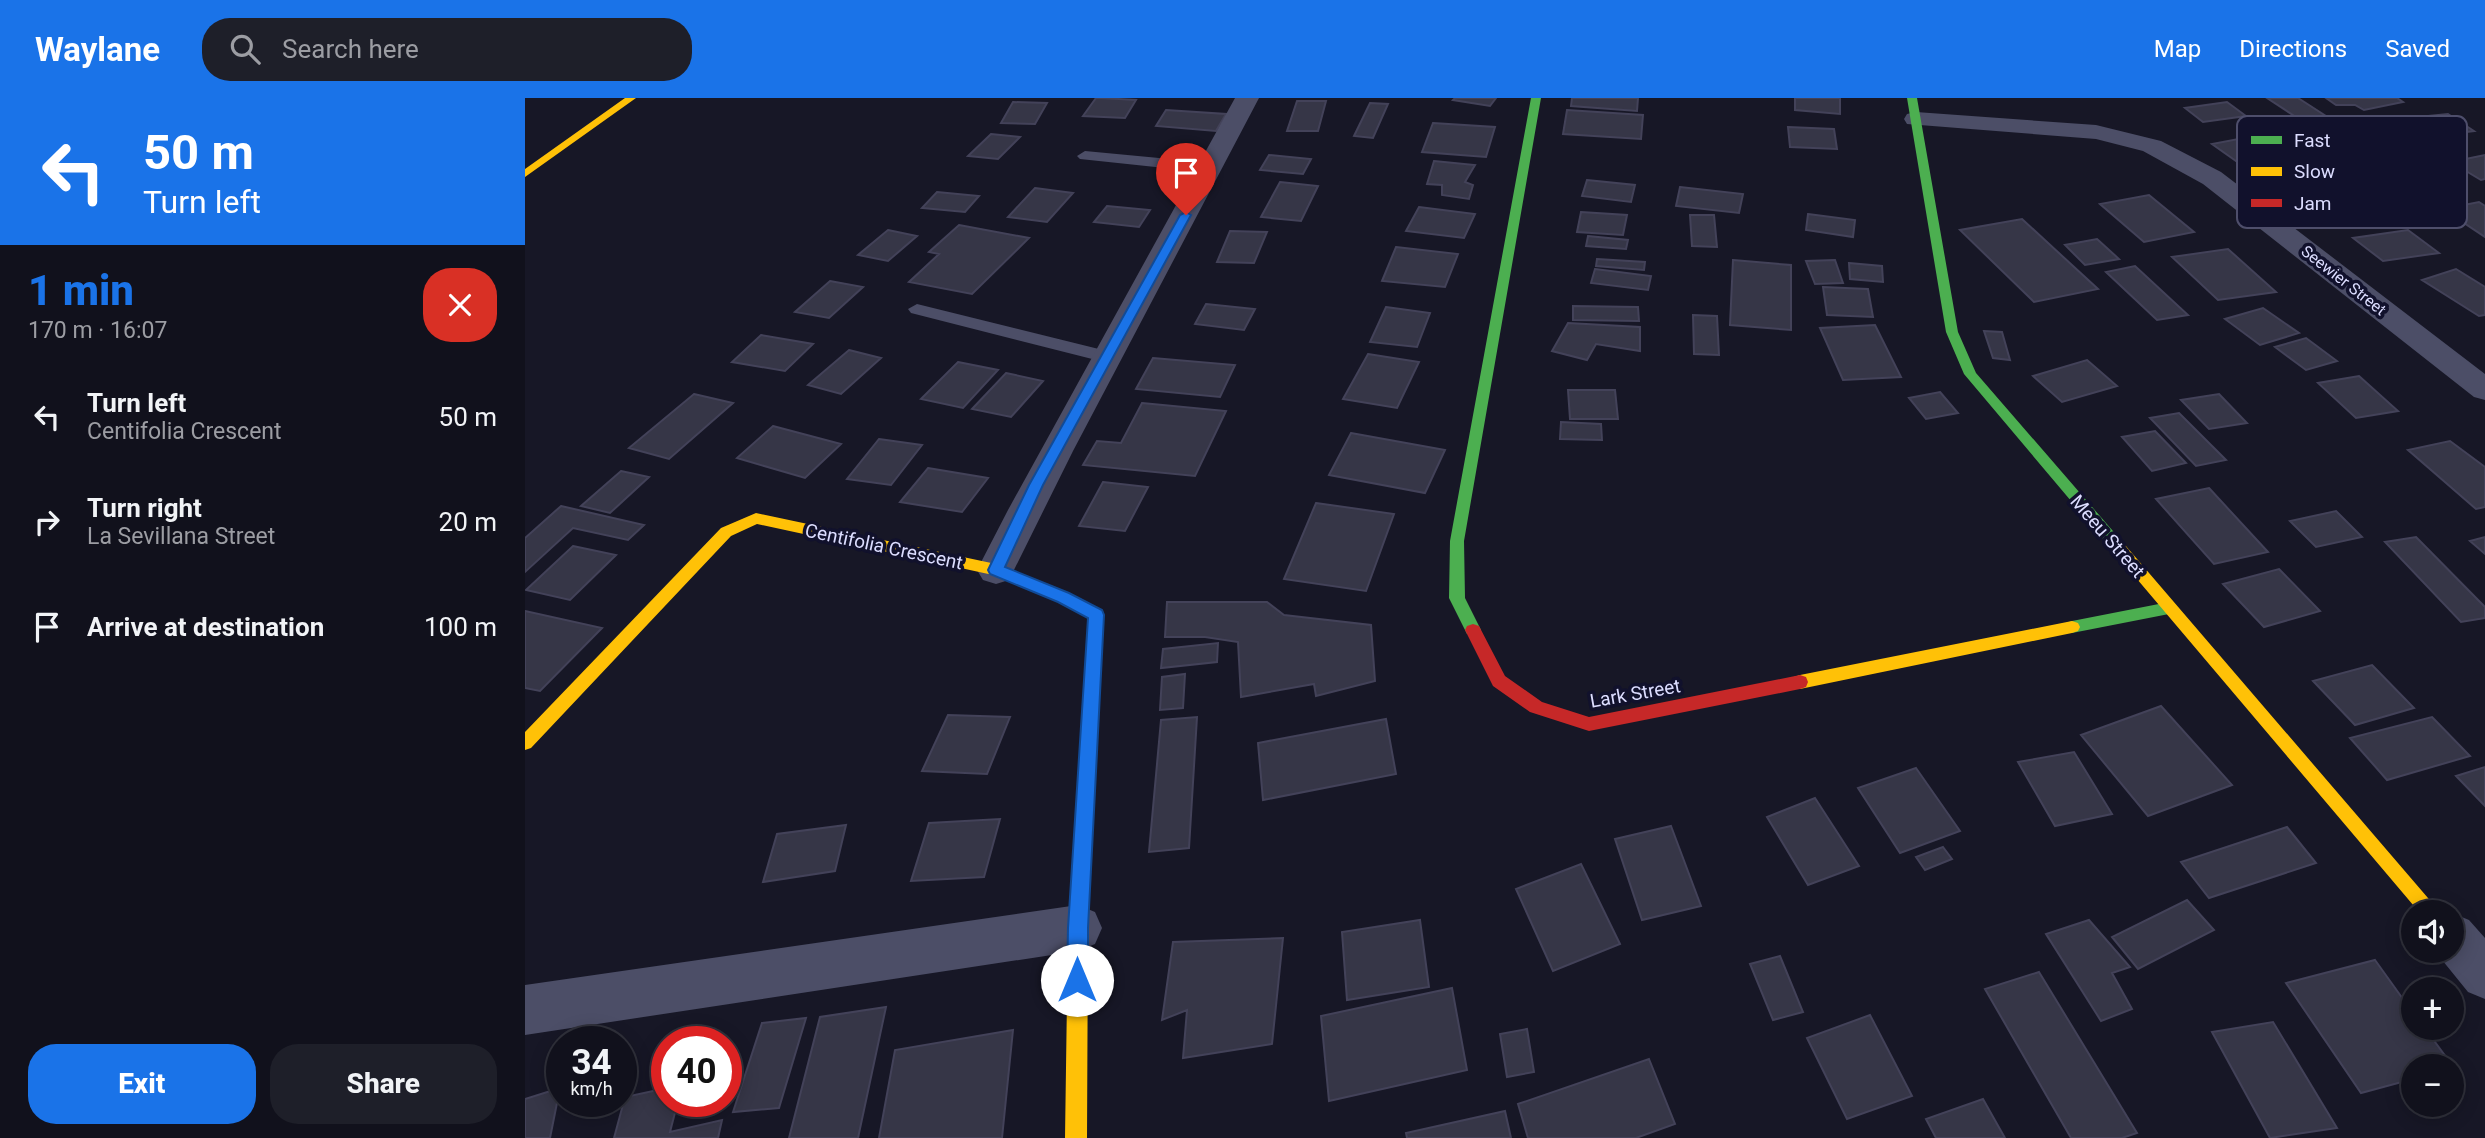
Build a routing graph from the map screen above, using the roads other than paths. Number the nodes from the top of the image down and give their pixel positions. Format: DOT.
graph roads {
  1 [pos="614,98"];
  2 [pos="631,98"];
  3 [pos="1247,98"];
  4 [pos="1536,98"];
  5 [pos="1914,108"];
  6 [pos="1085,156"];
  7 [pos="525,161"];
  8 [pos="1212,168"];
  9 [pos="525,174"];
  10 [pos="2237,197"];
  11 [pos="2276,228"];
  12 [pos="917,309"];
  13 [pos="1108,357"];
  14 [pos="2485,390"];
  15 [pos="996,570"];
  16 [pos="2169,608"];
  17 [pos="525,743"];
  18 [pos="2421,900"];
  19 [pos="1078,928"];
  20 [pos="2464,950"];
  21 [pos="2485,975"];
  22 [pos="525,1010"];
  23 [pos="1076,1138"];
  1 -- 7 [label="main road"];
  2 -- 9 [label="main road"];
  3 -- 8 [label="street"];
  4 -- 16 [label="main road, Lark Street"];
  5 -- 10 [label="street, Seewier Street"];
  5 -- 16 [label="main road, Meeu Street"];
  6 -- 8 [label="lane"];
  8 -- 13 [label="street"];
  11 -- 14 [label="street, Seewier Street"];
  12 -- 13 [label="lane"];
  13 -- 15 [label="street"];
  15 -- 17 [label="main road, Centifolia Crescent"];
  15 -- 19 [label="main road, Centifolia Crescent"];
  16 -- 18 [label="main road, Meeu Street"];
  19 -- 22 [label="street"];
  19 -- 23 [label="main road, Centifolia Crescent"];
  20 -- 21 [label="street"];
}
